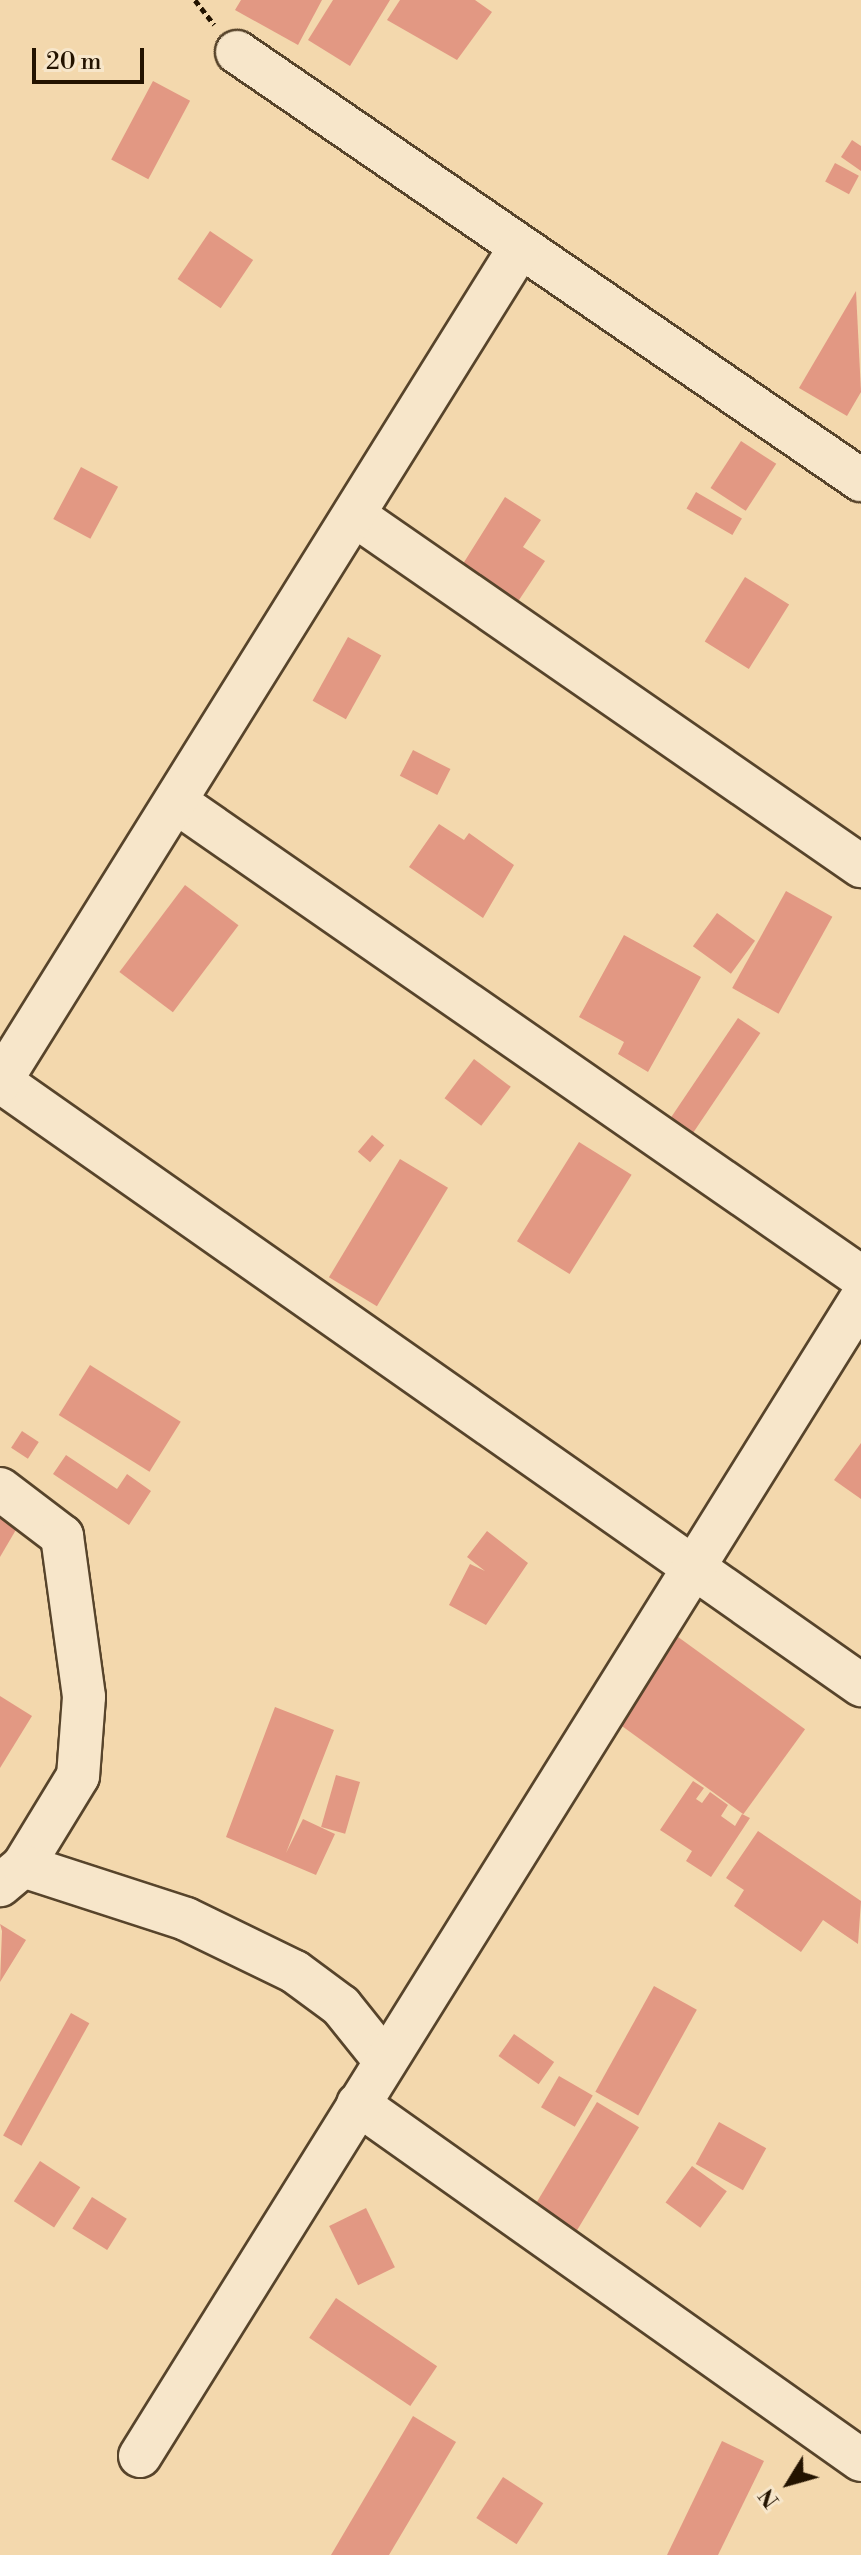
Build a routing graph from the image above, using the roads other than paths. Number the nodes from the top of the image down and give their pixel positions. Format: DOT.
graph roads {
  1 [pos="237,52"];
  2 [pos="519,249"];
  3 [pos="861,480"];
  4 [pos="354,515"];
  5 [pos="176,802"];
  6 [pos="861,866"];
  7 [pos="0,1081"];
  8 [pos="861,1277"];
  9 [pos="861,1299"];
  10 [pos="0,1489"];
  11 [pos="692,1566"];
  12 [pos="861,1685"];
  13 [pos="11,1875"];
  14 [pos="385,2061"];
  15 [pos="358,2104"];
  16 [pos="140,2456"];
  17 [pos="861,2460"];
  1 -- 2 [label="street"];
  2 -- 3 [label="street"];
  2 -- 4 [label="street"];
  4 -- 5 [label="street"];
  4 -- 6 [label="street"];
  5 -- 7 [label="street"];
  5 -- 8 [label="street"];
  7 -- 11 [label="street"];
  9 -- 11 [label="street"];
  10 -- 13 [label="street"];
  11 -- 12 [label="street"];
  11 -- 14 [label="street"];
  13 -- 14 [label="street"];
  14 -- 15 [label="street"];
  15 -- 16 [label="street"];
  15 -- 17 [label="street"];
}
